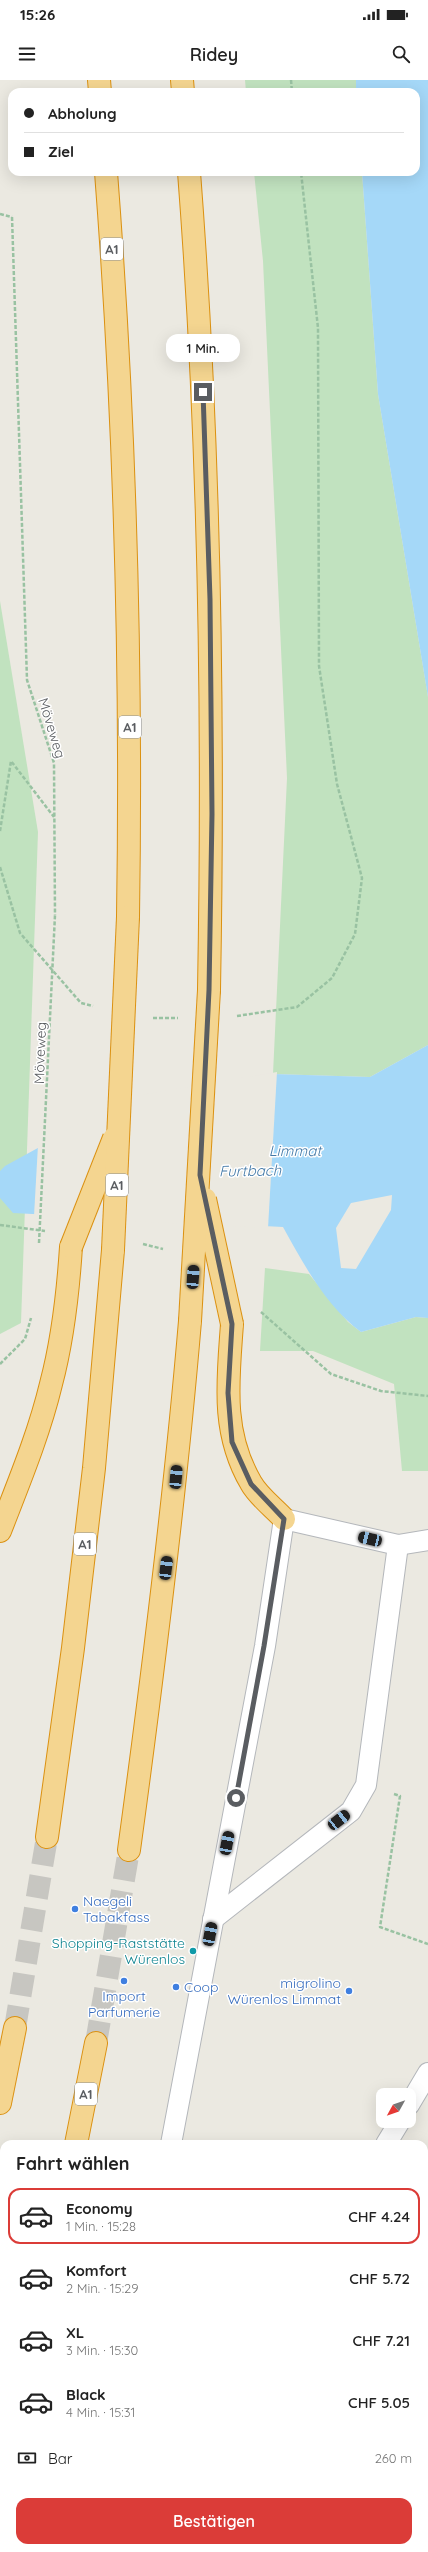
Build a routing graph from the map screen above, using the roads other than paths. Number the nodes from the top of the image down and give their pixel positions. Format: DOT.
graph roads {
  1 [pos="106,176"];
  2 [pos="189,176"];
  3 [pos="121,1120"];
  4 [pos="200,1175"];
  5 [pos="284,1519"];
  6 [pos="0,1531"];
  7 [pos="428,1540"];
  8 [pos="398,1546"];
  9 [pos="47,1837"];
  10 [pos="129,1850"];
  11 [pos="213,1919"];
  12 [pos="15,2028"];
  13 [pos="96,2043"];
  14 [pos="428,2073"];
  15 [pos="416,2093"];
  16 [pos="0,2103"];
  17 [pos="396,2128"];
  18 [pos="77,2140"];
  19 [pos="172,2140"];
  20 [pos="388,2140"];
  1 -- 3 [label="highway, A1, bridge"];
  2 -- 4 [label="highway, bridge"];
  3 -- 6 [label="highway, bridge"];
  3 -- 9 [label="highway, A1, bridge"];
  4 -- 5 [label="highway, bridge"];
  4 -- 10 [label="highway, bridge"];
  5 -- 8 [label="lane"];
  5 -- 11 [label="lane"];
  7 -- 8 [label="lane"];
  8 -- 11 [label="lane"];
  11 -- 19 [label="lane"];
  12 -- 16 [label="highway"];
  13 -- 18 [label="highway, A1"];
  14 -- 15 [label="lane"];
  17 -- 20 [label="lane"];
}
